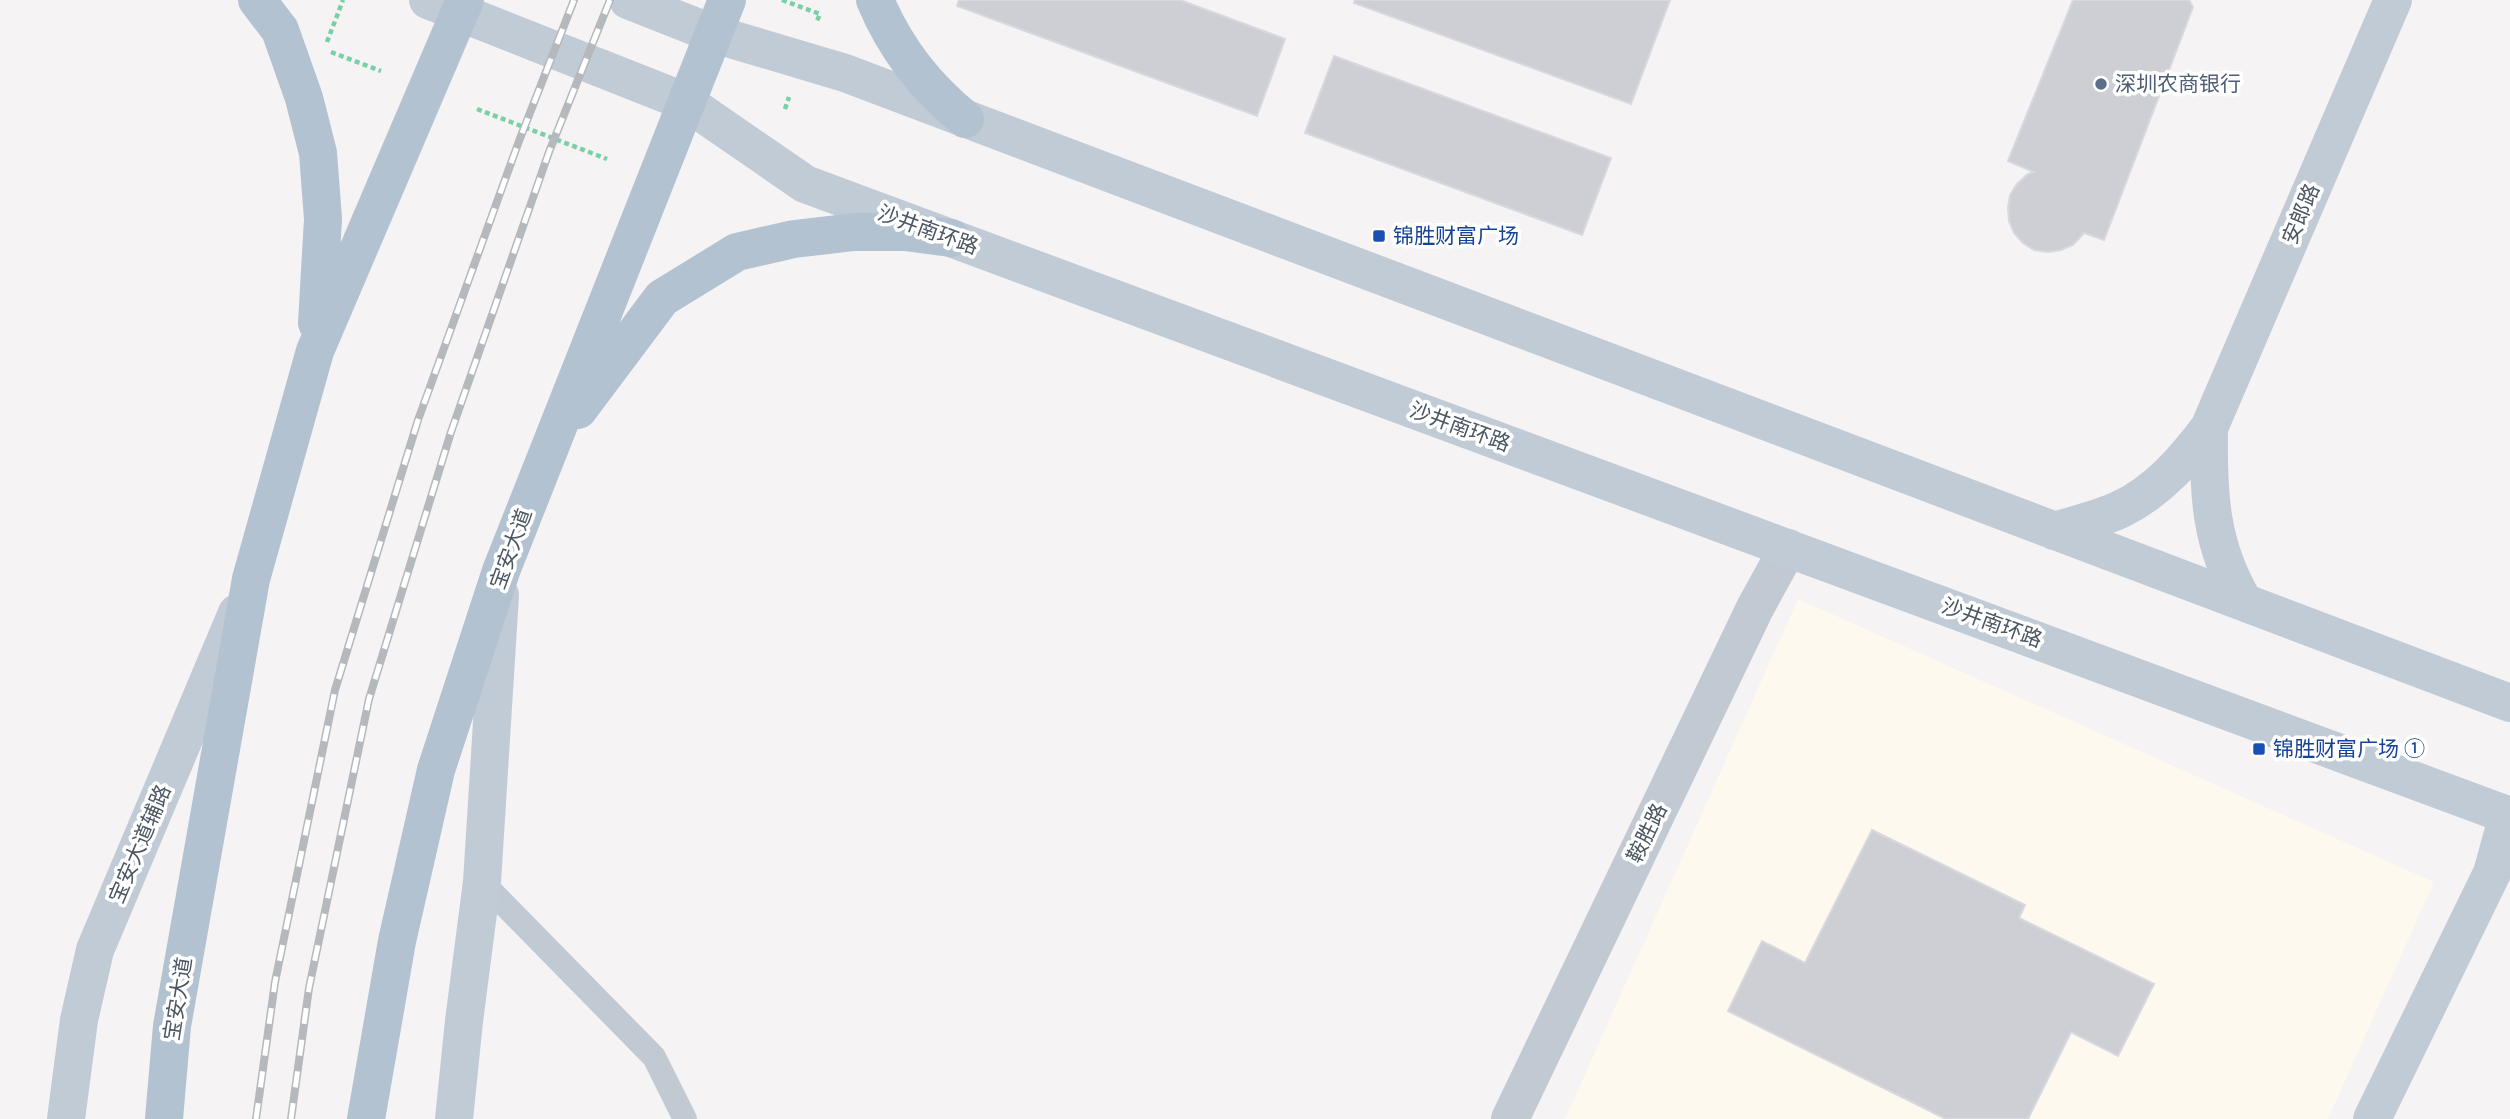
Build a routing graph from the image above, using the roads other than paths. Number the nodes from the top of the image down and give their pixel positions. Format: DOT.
graph roads {
  1 [pos="257,0"];
  2 [pos="628,0"];
  3 [pos="875,0"];
  4 [pos="2393,0"];
  5 [pos="451,4"];
  6 [pos="720,17"];
  7 [pos="686,102"];
  8 [pos="965,119"];
  9 [pos="951,238"];
  10 [pos="315,351"];
  11 [pos="2209,428"];
  12 [pos="549,448"];
  13 [pos="2054,531"];
  14 [pos="1788,548"];
  15 [pos="501,571"];
  16 [pos="251,579"];
  17 [pos="2244,602"];
  18 [pos="2510,703"];
  19 [pos="2509,815"];
  20 [pos="482,881"];
  21 [pos="66,1119"];
  22 [pos="164,1119"];
  23 [pos="366,1119"];
  24 [pos="454,1119"];
  25 [pos="685,1119"];
  26 [pos="1510,1119"];
  27 [pos="2372,1119"];
  1 -- 10 [label="main road"];
  2 -- 6 [label="main road"];
  3 -- 8 [label="main road"];
  4 -- 11 [label="main road, 安郎路"];
  5 -- 7 [label="main road, 沙井南环路"];
  5 -- 10 [label="main road, 宝安大道"];
  6 -- 7 [label="main road, 宝安大道"];
  6 -- 8 [label="main road"];
  7 -- 9 [label="main road, 沙井南环路"];
  7 -- 12 [label="main road, 宝安大道"];
  8 -- 13 [label="main road"];
  9 -- 12 [label="main road"];
  9 -- 14 [label="main road, 沙井南环路"];
  10 -- 16 [label="main road, 宝安大道"];
  11 -- 13 [label="main road, 安郎路"];
  11 -- 17 [label="main road, 安郎路"];
  12 -- 15 [label="main road, 宝安大道"];
  13 -- 17 [label="main road"];
  14 -- 19 [label="main road, 沙井南环路"];
  14 -- 26 [label="street, 鞍胜路"];
  15 -- 20 [label="main road"];
  15 -- 23 [label="main road, 宝安大道"];
  16 -- 21 [label="main road, 宝安大道辅路"];
  16 -- 22 [label="main road, 宝安大道"];
  17 -- 18 [label="main road"];
  19 -- 27 [label="main road"];
  20 -- 24 [label="main road"];
  20 -- 25 [label="lane"];
}
